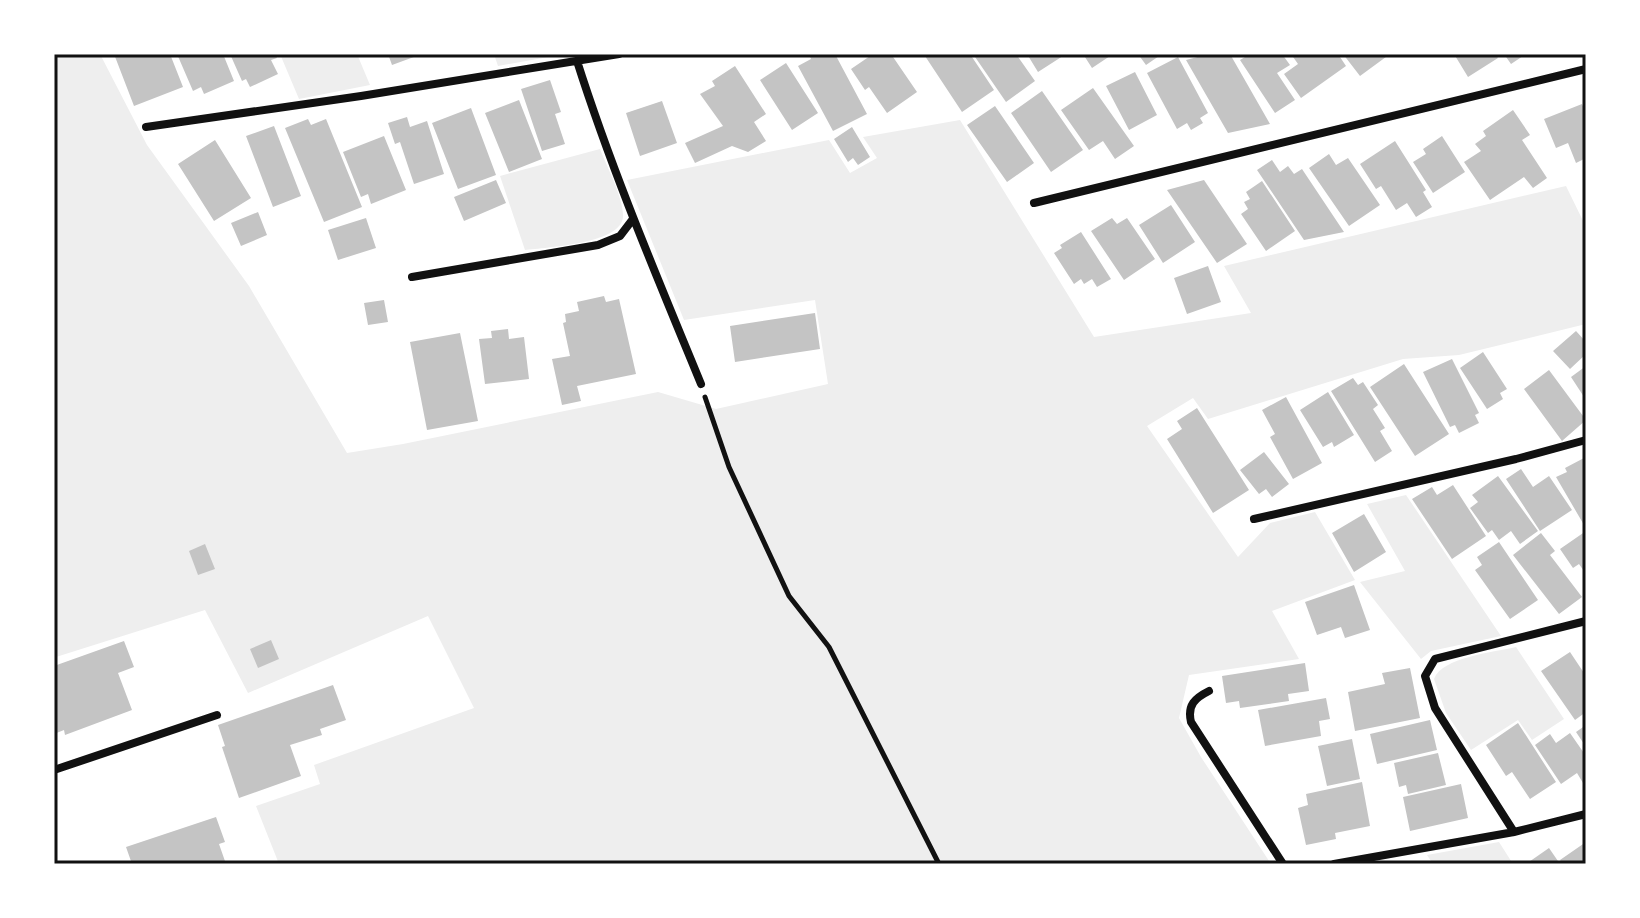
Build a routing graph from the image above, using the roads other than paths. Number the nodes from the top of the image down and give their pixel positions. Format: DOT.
graph roads {
  1 [pos="619,54"];
  2 [pos="577,61"];
  3 [pos="1586,69"];
  4 [pos="146,127"];
  5 [pos="1034,203"];
  6 [pos="633,219"];
  7 [pos="412,277"];
  8 [pos="701,384"];
  9 [pos="1586,440"];
  10 [pos="1254,519"];
  11 [pos="1586,621"];
  12 [pos="1209,691"];
  13 [pos="217,715"];
  14 [pos="54,770"];
  15 [pos="1586,814"];
  16 [pos="1514,832"];
  17 [pos="1283,864"];
  18 [pos="1334,864"];
  1 -- 2 [label="street"];
  2 -- 4 [label="street"];
  2 -- 6 [label="street"];
  3 -- 5 [label="street"];
  6 -- 7 [label="street"];
  6 -- 8 [label="street"];
  9 -- 10 [label="street"];
  11 -- 16 [label="street"];
  12 -- 17 [label="street"];
  13 -- 14 [label="street"];
  15 -- 16 [label="street"];
  16 -- 18 [label="street"];
}
